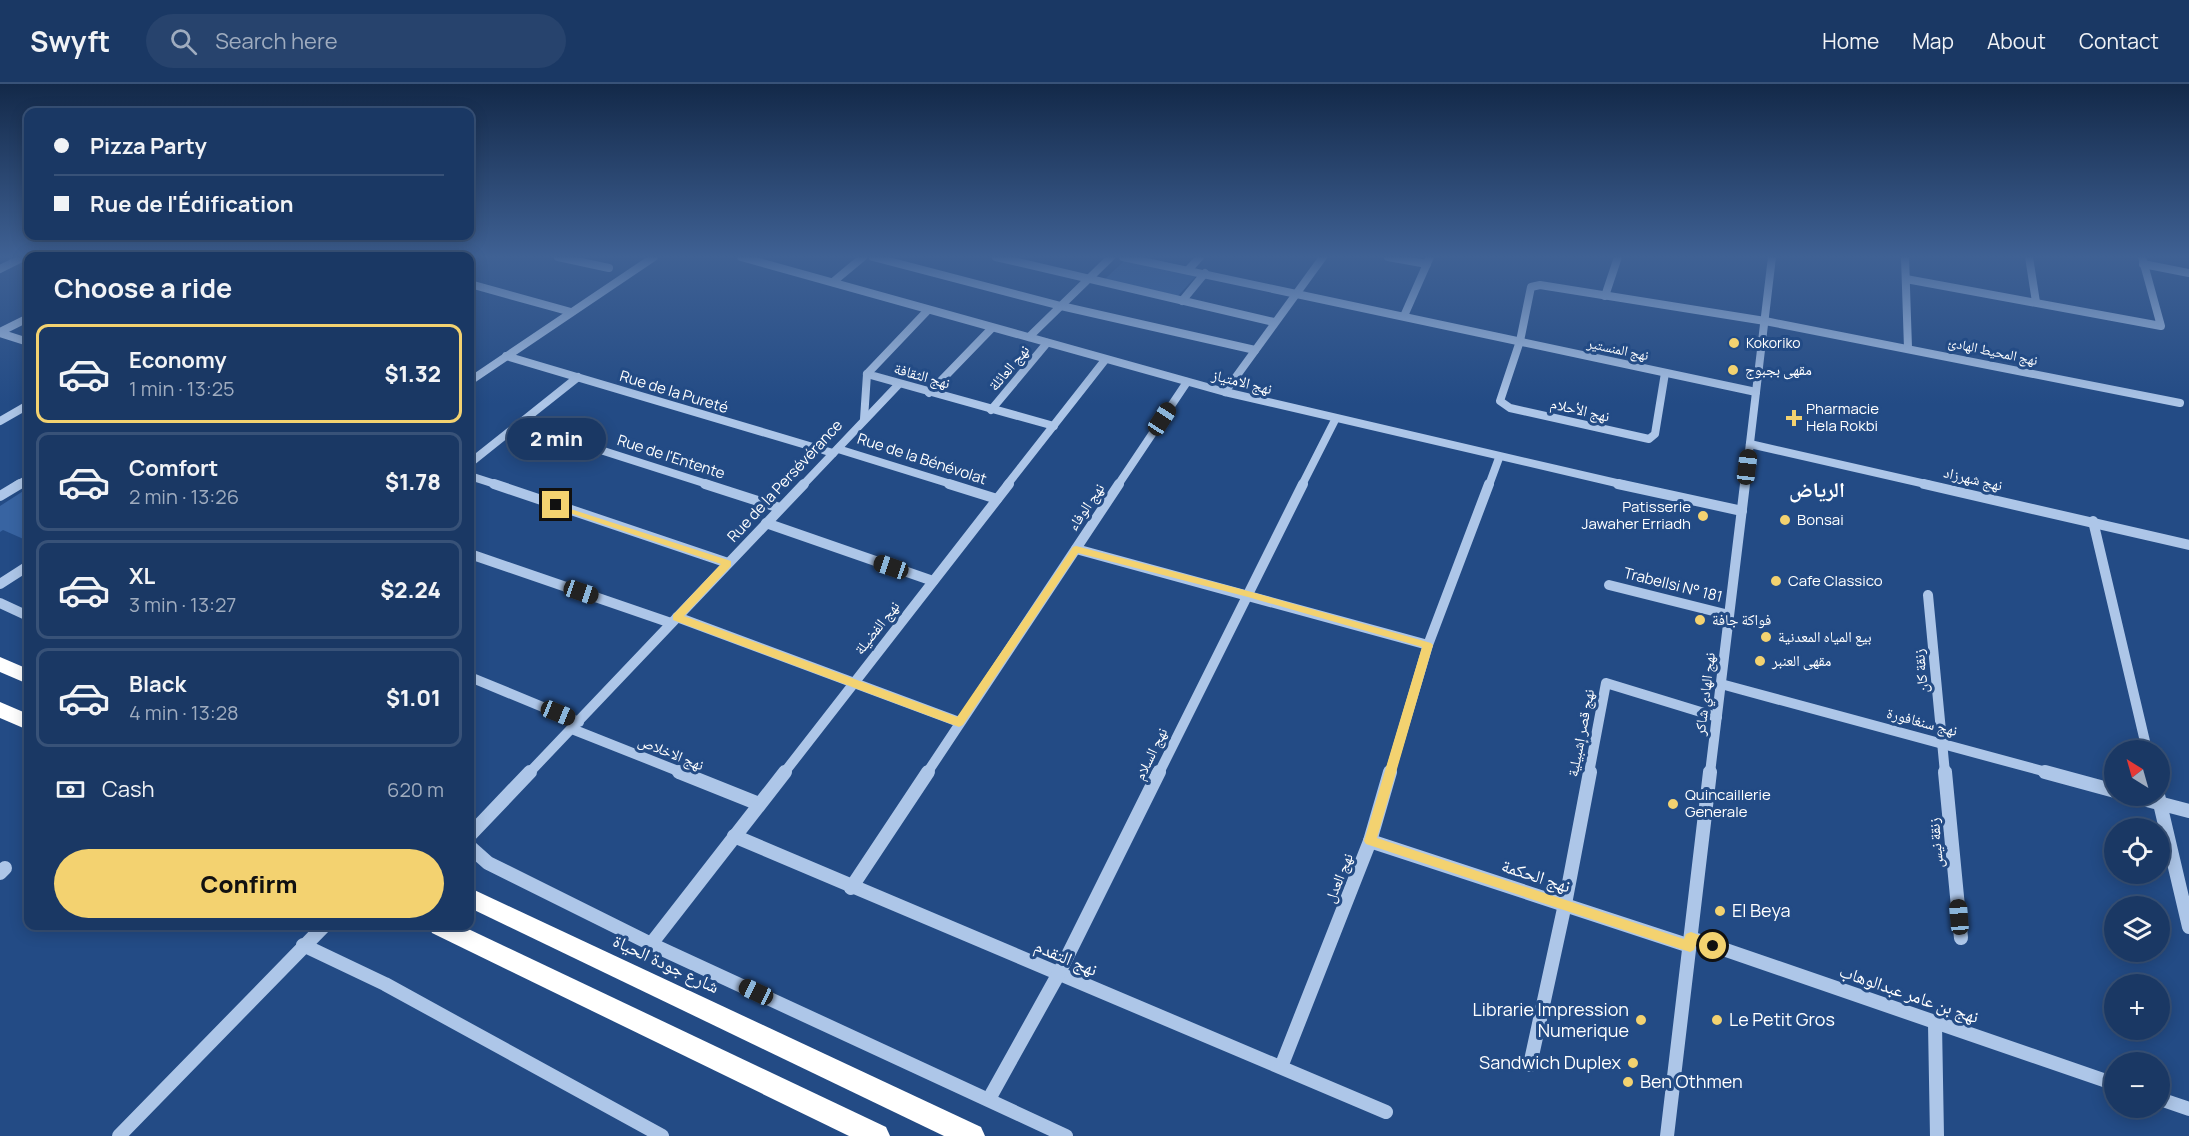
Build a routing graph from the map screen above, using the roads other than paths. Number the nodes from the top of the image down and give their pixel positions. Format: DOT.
graph roads {
  1 [pos="550,306"];
  2 [pos="580,306"];
  3 [pos="915,306"];
  4 [pos="1061,306"];
  5 [pos="1204,306"];
  6 [pos="1287,306"];
  7 [pos="1358,306"];
  8 [pos="1408,306"];
  9 [pos="1527,306"];
  10 [pos="1670,306"];
  11 [pos="1767,306"];
  12 [pos="1907,306"];
  13 [pos="2057,306"];
  14 [pos="2155,306"];
  15 [pos="928,310"];
  16 [pos="571,312"];
  17 [pos="1404,316"];
  18 [pos="24,320"];
  19 [pos="1765,321"];
  20 [pos="1274,322"];
  21 [pos="992,328"];
  22 [pos="0,333"];
  23 [pos="1029,337"];
  24 [pos="24,341"];
  25 [pos="1520,341"];
  26 [pos="1047,343"];
  27 [pos="1908,348"];
  28 [pos="1255,350"];
  29 [pos="506,356"];
  30 [pos="1105,360"];
  31 [pos="1665,372"];
  32 [pos="867,374"];
  33 [pos="578,377"];
  34 [pos="474,378"];
  35 [pos="1187,382"];
  36 [pos="899,384"];
  37 [pos="1225,392"];
  38 [pos="1756,392"];
  39 [pos="930,393"];
  40 [pos="2180,403"];
  41 [pos="24,407"];
  42 [pos="992,410"];
  43 [pos="864,419"];
  44 [pos="1335,420"];
  45 [pos="0,421"];
  46 [pos="519,424"];
  47 [pos="1054,426"];
  48 [pos="1750,444"];
  49 [pos="836,451"];
  50 [pos="1499,458"];
  51 [pos="474,460"];
  52 [pos="474,477"];
  53 [pos="24,481"];
  54 [pos="0,496"];
  55 [pos="997,499"];
  56 [pos="780,508"];
  57 [pos="1742,511"];
  58 [pos="2093,521"];
  59 [pos="766,523"];
  60 [pos="2189,545"];
  61 [pos="1076,549"];
  62 [pos="474,555"];
  63 [pos="728,563"];
  64 [pos="24,569"];
  65 [pos="933,581"];
  66 [pos="0,584"];
  67 [pos="1609,585"];
  68 [pos="1248,594"];
  69 [pos="1928,595"];
  70 [pos="0,603"];
  71 [pos="24,614"];
  72 [pos="1729,615"];
  73 [pos="674,620"];
  74 [pos="1428,645"];
  75 [pos="0,664"];
  76 [pos="24,675"];
  77 [pos="474,679"];
  78 [pos="854,683"];
  79 [pos="1721,684"];
  80 [pos="0,709"];
  81 [pos="1717,717"];
  82 [pos="24,721"];
  83 [pos="959,722"];
  84 [pos="576,725"];
  85 [pos="2145,740"];
  86 [pos="1944,745"];
  87 [pos="2104,788"];
  88 [pos="2170,803"];
  89 [pos="759,804"];
  90 [pos="2161,806"];
  91 [pos="2189,811"];
  92 [pos="474,831"];
  93 [pos="734,836"];
  94 [pos="1370,841"];
  95 [pos="474,851"];
  96 [pos="851,888"];
  97 [pos="474,900"];
  98 [pos="1565,904"];
  99 [pos="2189,927"];
  100 [pos="320,930"];
  101 [pos="448,930"];
  102 [pos="1961,938"];
  103 [pos="1690,942"];
  104 [pos="651,944"];
  105 [pos="303,945"];
  106 [pos="1058,975"];
  107 [pos="1935,1024"];
  108 [pos="1530,1065"];
  109 [pos="1281,1067"];
  110 [pos="2104,1080"];
  111 [pos="989,1099"];
  112 [pos="2170,1102"];
  113 [pos="2189,1109"];
  114 [pos="1386,1112"];
  115 [pos="119,1136"];
  116 [pos="662,1136"];
  117 [pos="877,1136"];
  118 [pos="972,1136"];
  119 [pos="1066,1136"];
  120 [pos="1667,1136"];
  121 [pos="1937,1136"];
  1 -- 16 [label="street"];
  2 -- 16 [label="street"];
  3 -- 15 [label="street, نهج الامتياز"];
  4 -- 23 [label="street"];
  4 -- 28 [label="street"];
  5 -- 20 [label="street"];
  6 -- 20 [label="street"];
  7 -- 17 [label="street, نهج المنستير"];
  8 -- 17 [label="street"];
  9 -- 25 [label="street, نهج المحيط الهادئ"];
  10 -- 19 [label="street, نهج المحيط الهادئ"];
  11 -- 19 [label="street, نهج الهادي شاكر"];
  12 -- 27 [label="street"];
  13 -- 14 [label="street"];
  15 -- 21 [label="street, نهج الامتياز"];
  15 -- 32 [label="street, نهج الثقافة"];
  16 -- 29 [label="street"];
  17 -- 25 [label="street, نهج المنستير"];
  18 -- 22 [label="street"];
  19 -- 27 [label="street, نهج المحيط الهادئ"];
  19 -- 38 [label="street, نهج الهادي شاكر"];
  20 -- 28 [label="street"];
  21 -- 23 [label="street, نهج الامتياز"];
  21 -- 39 [label="street"];
  22 -- 24 [label="street"];
  23 -- 26 [label="street, نهج الامتياز"];
  25 -- 31 [label="street, نهج المنستير"];
  25 -- 31 [label="street, نهج الأحلام"];
  26 -- 30 [label="street, نهج الامتياز"];
  26 -- 42 [label="street, نهج العائلة"];
  27 -- 40 [label="street, نهج المحيط الهادئ"];
  28 -- 37 [label="street"];
  29 -- 33 [label="street, Rue de la Pureté"];
  29 -- 34 [label="street"];
  30 -- 35 [label="street, نهج الامتياز"];
  30 -- 47 [label="street, نهج الفضيلة"];
  31 -- 38 [label="street, نهج المنستير"];
  32 -- 36 [label="street, نهج الثقافة"];
  32 -- 43 [label="street"];
  33 -- 46 [label="street"];
  33 -- 49 [label="street, Rue de la Pureté"];
  35 -- 37 [label="street, نهج الامتياز"];
  35 -- 61 [label="street, نهج الوفاء"];
  36 -- 39 [label="street, نهج الثقافة"];
  36 -- 43 [label="street, Rue de la Persévérance"];
  37 -- 44 [label="street, نهج الامتياز"];
  38 -- 48 [label="street, نهج الهادي شاكر"];
  39 -- 42 [label="street, نهج الثقافة"];
  41 -- 45 [label="street"];
  42 -- 47 [label="street, نهج الثقافة"];
  43 -- 49 [label="street, Rue de la Persévérance"];
  44 -- 50 [label="street, نهج الامتياز"];
  44 -- 68 [label="street, نهج السلام"];
  46 -- 51 [label="street"];
  46 -- 56 [label="street, Rue de l'Entente"];
  47 -- 55 [label="street, نهج الفضيلة"];
  48 -- 57 [label="street, نهج الهادي شاكر"];
  48 -- 58 [label="street, نهج شهرزاد"];
  49 -- 55 [label="street, Rue de la Bénévolat"];
  49 -- 56 [label="street, Rue de la Persévérance"];
  50 -- 57 [label="street, نهج الامتياز"];
  50 -- 74 [label="street, نهج العدل"];
  52 -- 63 [label="street"];
  53 -- 54 [label="street"];
  55 -- 65 [label="street, نهج الفضيلة"];
  56 -- 59 [label="street, Rue de la Persévérance"];
  57 -- 72 [label="street, نهج الهادي شاكر"];
  58 -- 60 [label="street, نهج شهرزاد"];
  58 -- 85 [label="street"];
  59 -- 63 [label="street, Rue de la Persévérance"];
  59 -- 65 [label="street"];
  61 -- 68 [label="street"];
  61 -- 83 [label="street, نهج الوفاء"];
  62 -- 73 [label="street"];
  63 -- 73 [label="street, Rue de la Persévérance"];
  64 -- 66 [label="street"];
  65 -- 78 [label="street, نهج الفضيلة"];
  67 -- 72 [label="street, Trabellsi N° 181"];
  68 -- 74 [label="street"];
  68 -- 106 [label="street, نهج السلام"];
  69 -- 86 [label="street, زنقة كان"];
  70 -- 71 [label="street"];
  72 -- 79 [label="street, نهج الهادي شاكر"];
  73 -- 78 [label="street"];
  73 -- 84 [label="street, Rue de la Persévérance"];
  74 -- 94 [label="street, نهج العدل"];
  75 -- 76 [label="highway"];
  77 -- 84 [label="street, نهج الاخلاص"];
  78 -- 83 [label="street"];
  78 -- 89 [label="street, نهج الفضيلة"];
  79 -- 81 [label="street, نهج الهادي شاكر"];
  79 -- 86 [label="street, نهج سنغافورة"];
  80 -- 82 [label="highway"];
  81 -- 98 [label="street, نهج قصر إشبيلية"];
  81 -- 103 [label="street, نهج الهادي شاكر"];
  83 -- 96 [label="street, نهج الوفاء"];
  84 -- 89 [label="street, نهج الاخلاص"];
  84 -- 92 [label="street, Rue de la Persévérance"];
  86 -- 87 [label="street, نهج سنغافورة"];
  86 -- 102 [label="street, زنقة نيس"];
  88 -- 91 [label="street"];
  89 -- 93 [label="street, نهج الفضيلة"];
  90 -- 99 [label="street"];
  93 -- 96 [label="street, نهج التقدم"];
  93 -- 104 [label="street, نهج الفضيلة"];
  94 -- 98 [label="street, نهج الحكمة"];
  94 -- 109 [label="street, نهج العدل"];
  95 -- 104 [label="street"];
  96 -- 106 [label="street, نهج التقدم"];
  97 -- 118 [label="highway, شارع جودة الحياة"];
  98 -- 103 [label="street, نهج الحكمة"];
  98 -- 108 [label="street"];
  100 -- 105 [label="street"];
  101 -- 117 [label="highway"];
  103 -- 107 [label="street, نهج بن عامر عبدالوهاب"];
  103 -- 120 [label="street, نهج الهادي شاكر"];
  104 -- 111 [label="street"];
  105 -- 115 [label="street"];
  105 -- 116 [label="street"];
  106 -- 109 [label="street, نهج التقدم"];
  106 -- 111 [label="street, نهج السلام"];
  107 -- 110 [label="street, نهج بن عامر عبدالوهاب"];
  107 -- 121 [label="street"];
  109 -- 114 [label="street, نهج التقدم"];
  111 -- 119 [label="street"];
  112 -- 113 [label="street"];
}
